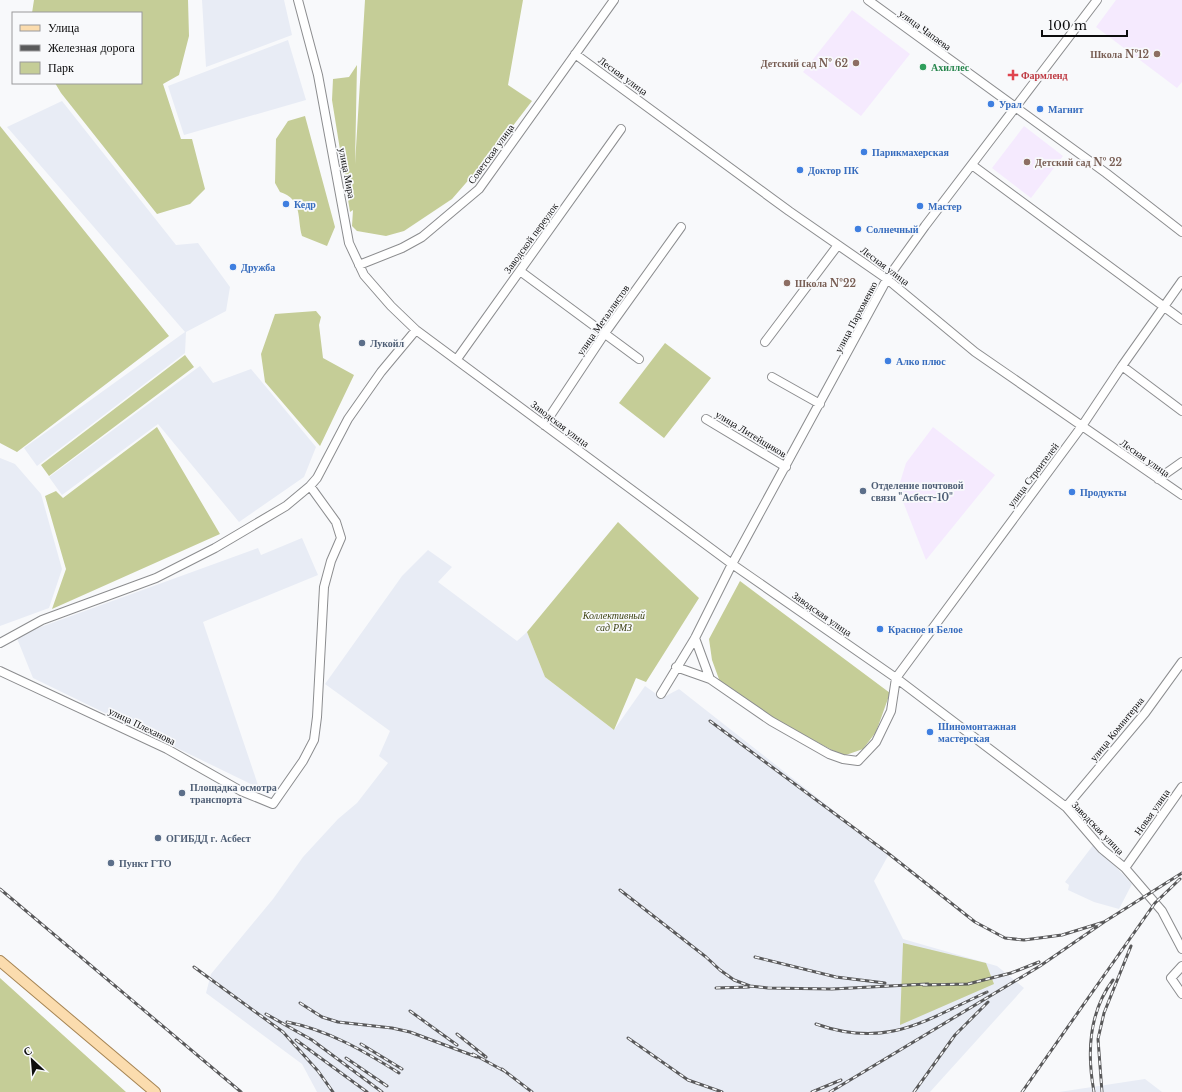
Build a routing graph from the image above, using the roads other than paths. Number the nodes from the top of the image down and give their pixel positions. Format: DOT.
graph roads {
  1 [pos="298,0"];
  2 [pos="614,0"];
  3 [pos="868,0"];
  4 [pos="1097,0"];
  5 [pos="575,54"];
  6 [pos="1015,108"];
  7 [pos="621,129"];
  8 [pos="972,165"];
  9 [pos="681,227"];
  10 [pos="1182,232"];
  11 [pos="838,245"];
  12 [pos="359,265"];
  13 [pos="520,271"];
  14 [pos="888,280"];
  15 [pos="1182,281"];
  16 [pos="1165,307"];
  17 [pos="1182,320"];
  18 [pos="416,330"];
  19 [pos="605,333"];
  20 [pos="765,342"];
  21 [pos="457,359"];
  22 [pos="639,359"];
  23 [pos="1122,366"];
  24 [pos="772,377"];
  25 [pos="820,404"];
  26 [pos="1182,411"];
  27 [pos="706,418"];
  28 [pos="544,425"];
  29 [pos="1082,426"];
  30 [pos="1182,462"];
  31 [pos="786,467"];
  32 [pos="1158,479"];
  33 [pos="310,486"];
  34 [pos="1182,495"];
  35 [pos="732,564"];
  36 [pos="694,638"];
  37 [pos="0,643"];
  38 [pos="1182,662"];
  39 [pos="676,666"];
  40 [pos="0,671"];
  41 [pos="896,678"];
  42 [pos="710,679"];
  43 [pos="661,694"];
  44 [pos="1182,787"];
  45 [pos="1066,808"];
  46 [pos="1124,868"];
  47 [pos="1182,949"];
  48 [pos="0,961"];
  49 [pos="1182,966"];
  50 [pos="1182,994"];
  51 [pos="155,1092"];
  1 -- 12 [label="street, улица Мира"];
  2 -- 5 [label="street, Советская улица"];
  3 -- 6 [label="street, улица Чапаева"];
  4 -- 6 [label="street, улица Пархоменко"];
  5 -- 11 [label="street, Лесная улица"];
  5 -- 12 [label="street, Советская улица"];
  6 -- 8 [label="street, улица Пархоменко"];
  6 -- 10 [label="street, улица Чапаева"];
  7 -- 13 [label="street, Заводской переулок"];
  8 -- 14 [label="street, улица Пархоменко"];
  8 -- 16 [label="street"];
  9 -- 19 [label="street, улица Металлистов"];
  11 -- 14 [label="street, Лесная улица"];
  11 -- 20 [label="street"];
  12 -- 18 [label="street, улица Мира"];
  13 -- 19 [label="street"];
  13 -- 21 [label="street, Заводской переулок"];
  14 -- 25 [label="street, улица Пархоменко"];
  14 -- 29 [label="street, Лесная улица"];
  15 -- 16 [label="street, улица Строителей"];
  16 -- 17 [label="street"];
  16 -- 23 [label="street, улица Строителей"];
  18 -- 21 [label="street, Заводская улица"];
  18 -- 33 [label="street"];
  19 -- 22 [label="street"];
  19 -- 28 [label="street, улица Металлистов"];
  21 -- 28 [label="street, Заводская улица"];
  23 -- 26 [label="street"];
  23 -- 29 [label="street, улица Строителей"];
  24 -- 25 [label="street"];
  25 -- 31 [label="street, улица Пархоменко"];
  27 -- 31 [label="street, улица Литейщиков"];
  28 -- 35 [label="street, Заводская улица"];
  29 -- 32 [label="street, Лесная улица"];
  29 -- 41 [label="street, улица Строителей"];
  30 -- 32 [label="street"];
  31 -- 35 [label="street, улица Пархоменко"];
  32 -- 34 [label="street, Лесная улица"];
  33 -- 37 [label="street"];
  33 -- 40 [label="street, улица Плеханова"];
  35 -- 36 [label="street, улица Пархоменко"];
  35 -- 41 [label="street, Заводская улица"];
  36 -- 39 [label="street, улица Пархоменко"];
  36 -- 42 [label="street"];
  38 -- 45 [label="street, улица Коминтерна"];
  39 -- 42 [label="street"];
  39 -- 43 [label="street, улица Пархоменко"];
  41 -- 42 [label="street"];
  41 -- 45 [label="street, Заводская улица"];
  44 -- 46 [label="street, Новая улица"];
  45 -- 46 [label="street, Заводская улица"];
  46 -- 47 [label="street, Заводская улица"];
  48 -- 51 [label="main road"];
  49 -- 50 [label="street"];
}
